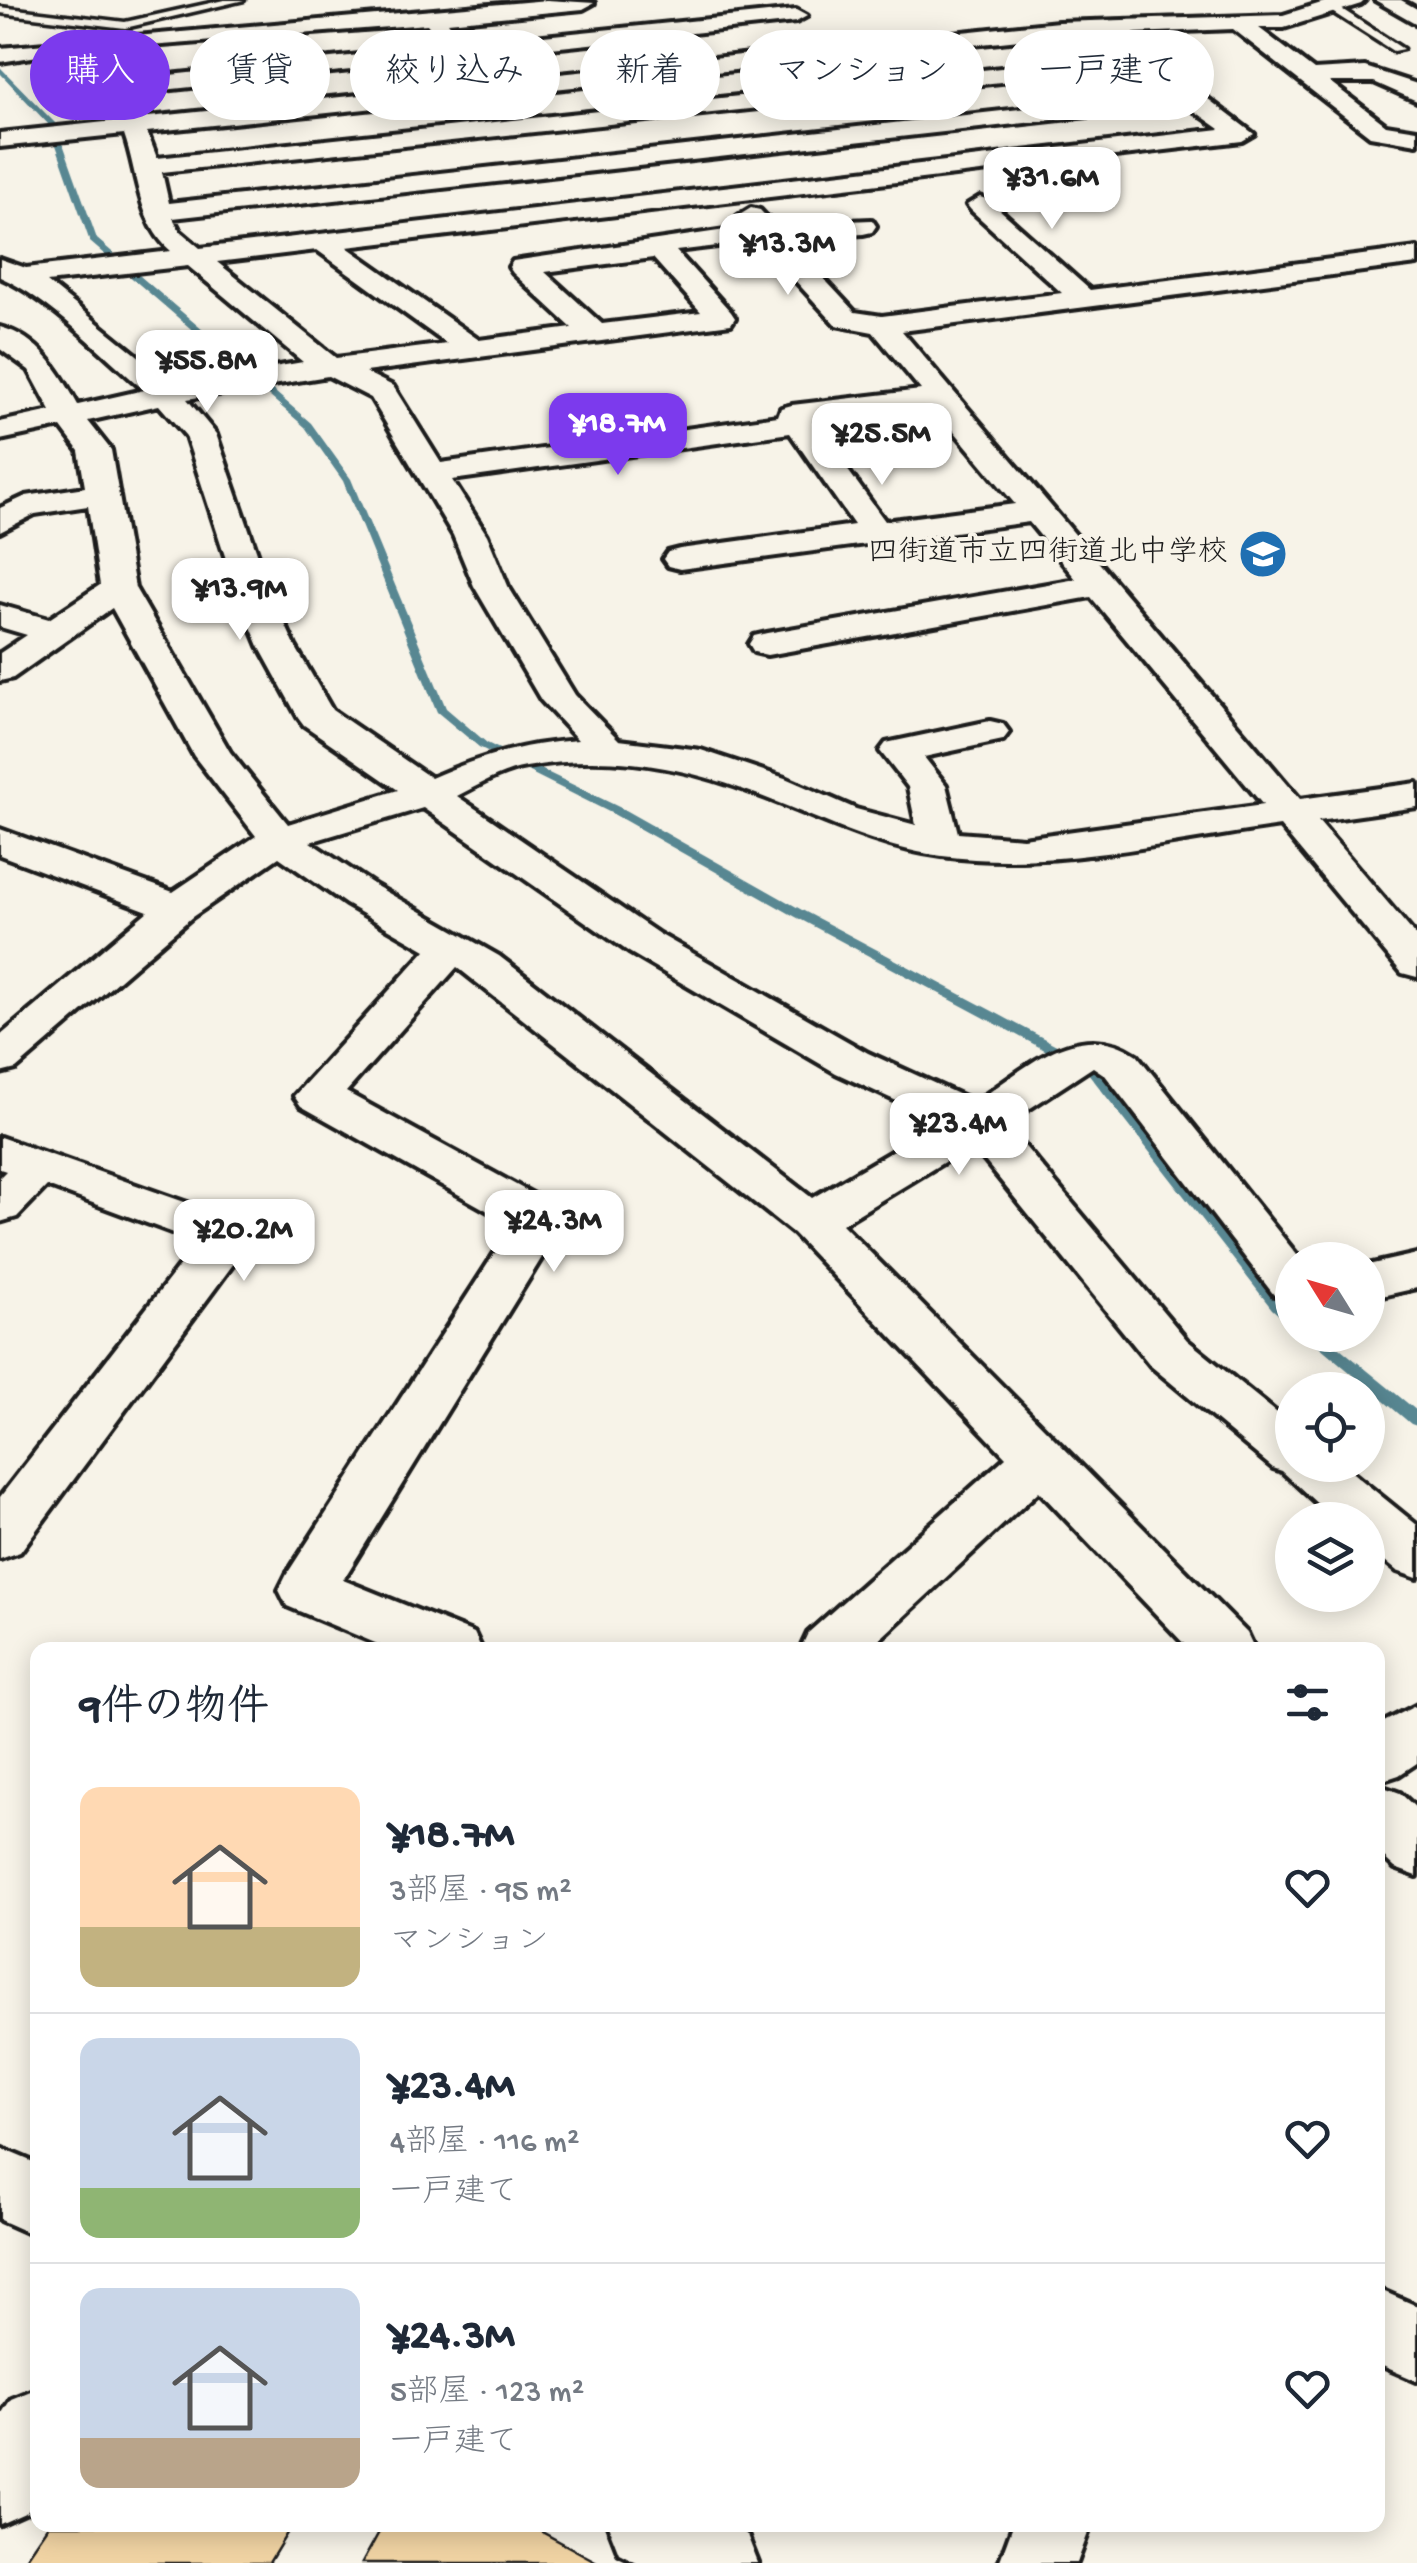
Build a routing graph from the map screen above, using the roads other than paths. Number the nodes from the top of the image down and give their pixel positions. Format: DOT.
graph roads {
  1 [pos="239,0"];
  2 [pos="1386,0"];
  3 [pos="602,2"];
  4 [pos="1344,4"];
  5 [pos="298,5"];
  6 [pos="793,8"];
  7 [pos="0,10"];
  8 [pos="1033,11"];
  9 [pos="434,17"];
  10 [pos="1417,18"];
  11 [pos="1240,24"];
  12 [pos="1058,29"];
  13 [pos="115,30"];
  14 [pos="142,30"];
  15 [pos="226,30"];
  16 [pos="280,30"];
  17 [pos="445,30"];
  18 [pos="807,30"];
  19 [pos="1049,30"];
  20 [pos="560,38"];
  21 [pos="1397,49"];
  22 [pos="30,50"];
  23 [pos="0,55"];
  24 [pos="350,62"];
  25 [pos="740,64"];
  26 [pos="1310,77"];
  27 [pos="170,82"];
  28 [pos="560,82"];
  29 [pos="1417,94"];
  30 [pos="350,104"];
  31 [pos="740,104"];
  32 [pos="1214,114"];
  33 [pos="1004,117"];
  34 [pos="126,120"];
  35 [pos="509,120"];
  36 [pos="890,120"];
  37 [pos="133,126"];
  38 [pos="515,129"];
  39 [pos="901,129"];
  40 [pos="1417,137"];
  41 [pos="0,140"];
  42 [pos="148,166"];
  43 [pos="544,170"];
  44 [pos="943,170"];
  45 [pos="730,195"];
  46 [pos="980,205"];
  47 [pos="158,212"];
  48 [pos="581,213"];
  49 [pos="863,226"];
  50 [pos="767,232"];
  51 [pos="324,242"];
  52 [pos="660,249"];
  53 [pos="190,255"];
  54 [pos="1417,256"];
  55 [pos="11,272"];
  56 [pos="1085,300"];
  57 [pos="882,325"];
  58 [pos="594,332"];
  59 [pos="0,336"];
  60 [pos="470,346"];
  61 [pos="332,366"];
  62 [pos="164,392"];
  63 [pos="942,397"];
  64 [pos="70,418"];
  65 [pos="797,422"];
  66 [pos="0,431"];
  67 [pos="430,474"];
  68 [pos="104,494"];
  69 [pos="1037,511"];
  70 [pos="0,522"];
  71 [pos="876,532"];
  72 [pos="680,559"];
  73 [pos="1100,585"];
  74 [pos="118,588"];
  75 [pos="0,616"];
  76 [pos="54,632"];
  77 [pos="767,644"];
  78 [pos="0,670"];
  79 [pos="990,732"];
  80 [pos="608,750"];
  81 [pos="430,792"];
  82 [pos="1417,795"];
  83 [pos="1292,814"];
  84 [pos="279,839"];
  85 [pos="0,841"];
  86 [pos="940,844"];
  87 [pos="177,908"];
  88 [pos="452,946"];
  89 [pos="1417,964"];
  90 [pos="7,1044"];
  91 [pos="978,1121"];
  92 [pos="20,1159"];
  93 [pos="0,1206"];
  94 [pos="810,1222"];
  95 [pos="1275,1262"];
  96 [pos="1417,1271"];
  97 [pos="1385,1278"];
  98 [pos="1275,1440"];
  99 [pos="1038,1460"];
  100 [pos="1327,1482"];
  101 [pos="0,1537"];
  102 [pos="1417,1556"];
  103 [pos="434,1642"];
  104 [pos="838,1642"];
  105 [pos="1204,1642"];
  106 [pos="1417,1730"];
  107 [pos="1385,1753"];
  108 [pos="1385,1819"];
  109 [pos="1417,1849"];
  110 [pos="0,2182"];
  111 [pos="30,2198"];
  112 [pos="1385,2329"];
  113 [pos="1417,2344"];
  114 [pos="30,2438"];
  115 [pos="0,2485"];
  116 [pos="660,2532"];
  117 [pos="1049,2532"];
  118 [pos="718,2563"];
  119 [pos="1038,2563"];
  1 -- 14 [label="lane"];
  2 -- 10 [label="street"];
  3 -- 9 [label="street"];
  4 -- 11 [label="street"];
  4 -- 21 [label="lane"];
  5 -- 15 [label="street"];
  6 -- 18 [label="street"];
  6 -- 20 [label="street"];
  7 -- 13 [label="lane"];
  8 -- 12 [label="street"];
  9 -- 16 [label="street"];
  9 -- 17 [label="street"];
  11 -- 12 [label="street"];
  11 -- 26 [label="street"];
  12 -- 19 [label="street"];
  22 -- 23 [label="street"];
  24 -- 27 [label="street"];
  25 -- 28 [label="street"];
  26 -- 29 [label="street"];
  26 -- 40 [label="street"];
  30 -- 37 [label="street"];
  31 -- 38 [label="street"];
  32 -- 44 [label="street"];
  33 -- 39 [label="street"];
  34 -- 37 [label="street"];
  35 -- 38 [label="street"];
  36 -- 39 [label="street"];
  37 -- 41 [label="street"];
  37 -- 42 [label="street"];
  38 -- 42 [label="street"];
  38 -- 43 [label="street"];
  39 -- 43 [label="street"];
  39 -- 44 [label="street"];
  42 -- 47 [label="street"];
  43 -- 47 [label="street"];
  43 -- 48 [label="street"];
  44 -- 45 [label="street"];
  45 -- 48 [label="street"];
  45 -- 50 [label="street"];
  46 -- 56 [label="street"];
  47 -- 53 [label="street"];
  48 -- 51 [label="street"];
  49 -- 50 [label="street"];
  50 -- 52 [label="street"];
  50 -- 57 [label="street"];
  51 -- 53 [label="street"];
  51 -- 60 [label="street"];
  52 -- 58 [label="street"];
  52 -- 58 [label="street"];
  53 -- 55 [label="street"];
  53 -- 61 [label="street"];
  54 -- 56 [label="street"];
  55 -- 62 [label="street"];
  56 -- 57 [label="street"];
  57 -- 63 [label="street"];
  58 -- 60 [label="street"];
  59 -- 64 [label="street"];
  60 -- 61 [label="street"];
  61 -- 62 [label="street"];
  61 -- 67 [label="street"];
  62 -- 64 [label="street"];
  62 -- 81 [label="street"];
  63 -- 65 [label="street"];
  63 -- 69 [label="street"];
  64 -- 66 [label="street"];
  64 -- 68 [label="street"];
  65 -- 67 [label="street"];
  65 -- 71 [label="street"];
  67 -- 80 [label="street"];
  68 -- 70 [label="street"];
  68 -- 74 [label="street"];
  69 -- 71 [label="street"];
  69 -- 73 [label="street"];
  71 -- 72 [label="street"];
  73 -- 77 [label="street"];
  73 -- 83 [label="street"];
  74 -- 76 [label="street"];
  74 -- 84 [label="street"];
  75 -- 76 [label="street"];
  76 -- 78 [label="street"];
  79 -- 86 [label="street"];
  80 -- 81 [label="street"];
  80 -- 86 [label="street"];
  81 -- 84 [label="street"];
  81 -- 91 [label="street"];
  82 -- 83 [label="street"];
  83 -- 86 [label="street"];
  83 -- 89 [label="street"];
  84 -- 87 [label="street"];
  84 -- 88 [label="street"];
  85 -- 87 [label="street"];
  87 -- 90 [label="street"];
  88 -- 94 [label="street"];
  88 -- 103 [label="street"];
  91 -- 94 [label="street"];
  91 -- 95 [label="street"];
  91 -- 98 [label="street"];
  92 -- 93 [label="street"];
  92 -- 101 [label="street"];
  94 -- 99 [label="street"];
  96 -- 97 [label="street"];
  99 -- 104 [label="street"];
  99 -- 105 [label="street"];
  100 -- 102 [label="street"];
  106 -- 107 [label="street"];
  108 -- 109 [label="street"];
  110 -- 111 [label="street"];
  112 -- 113 [label="street"];
  114 -- 115 [label="street"];
  116 -- 118 [label="street"];
  117 -- 119 [label="street"];
}
